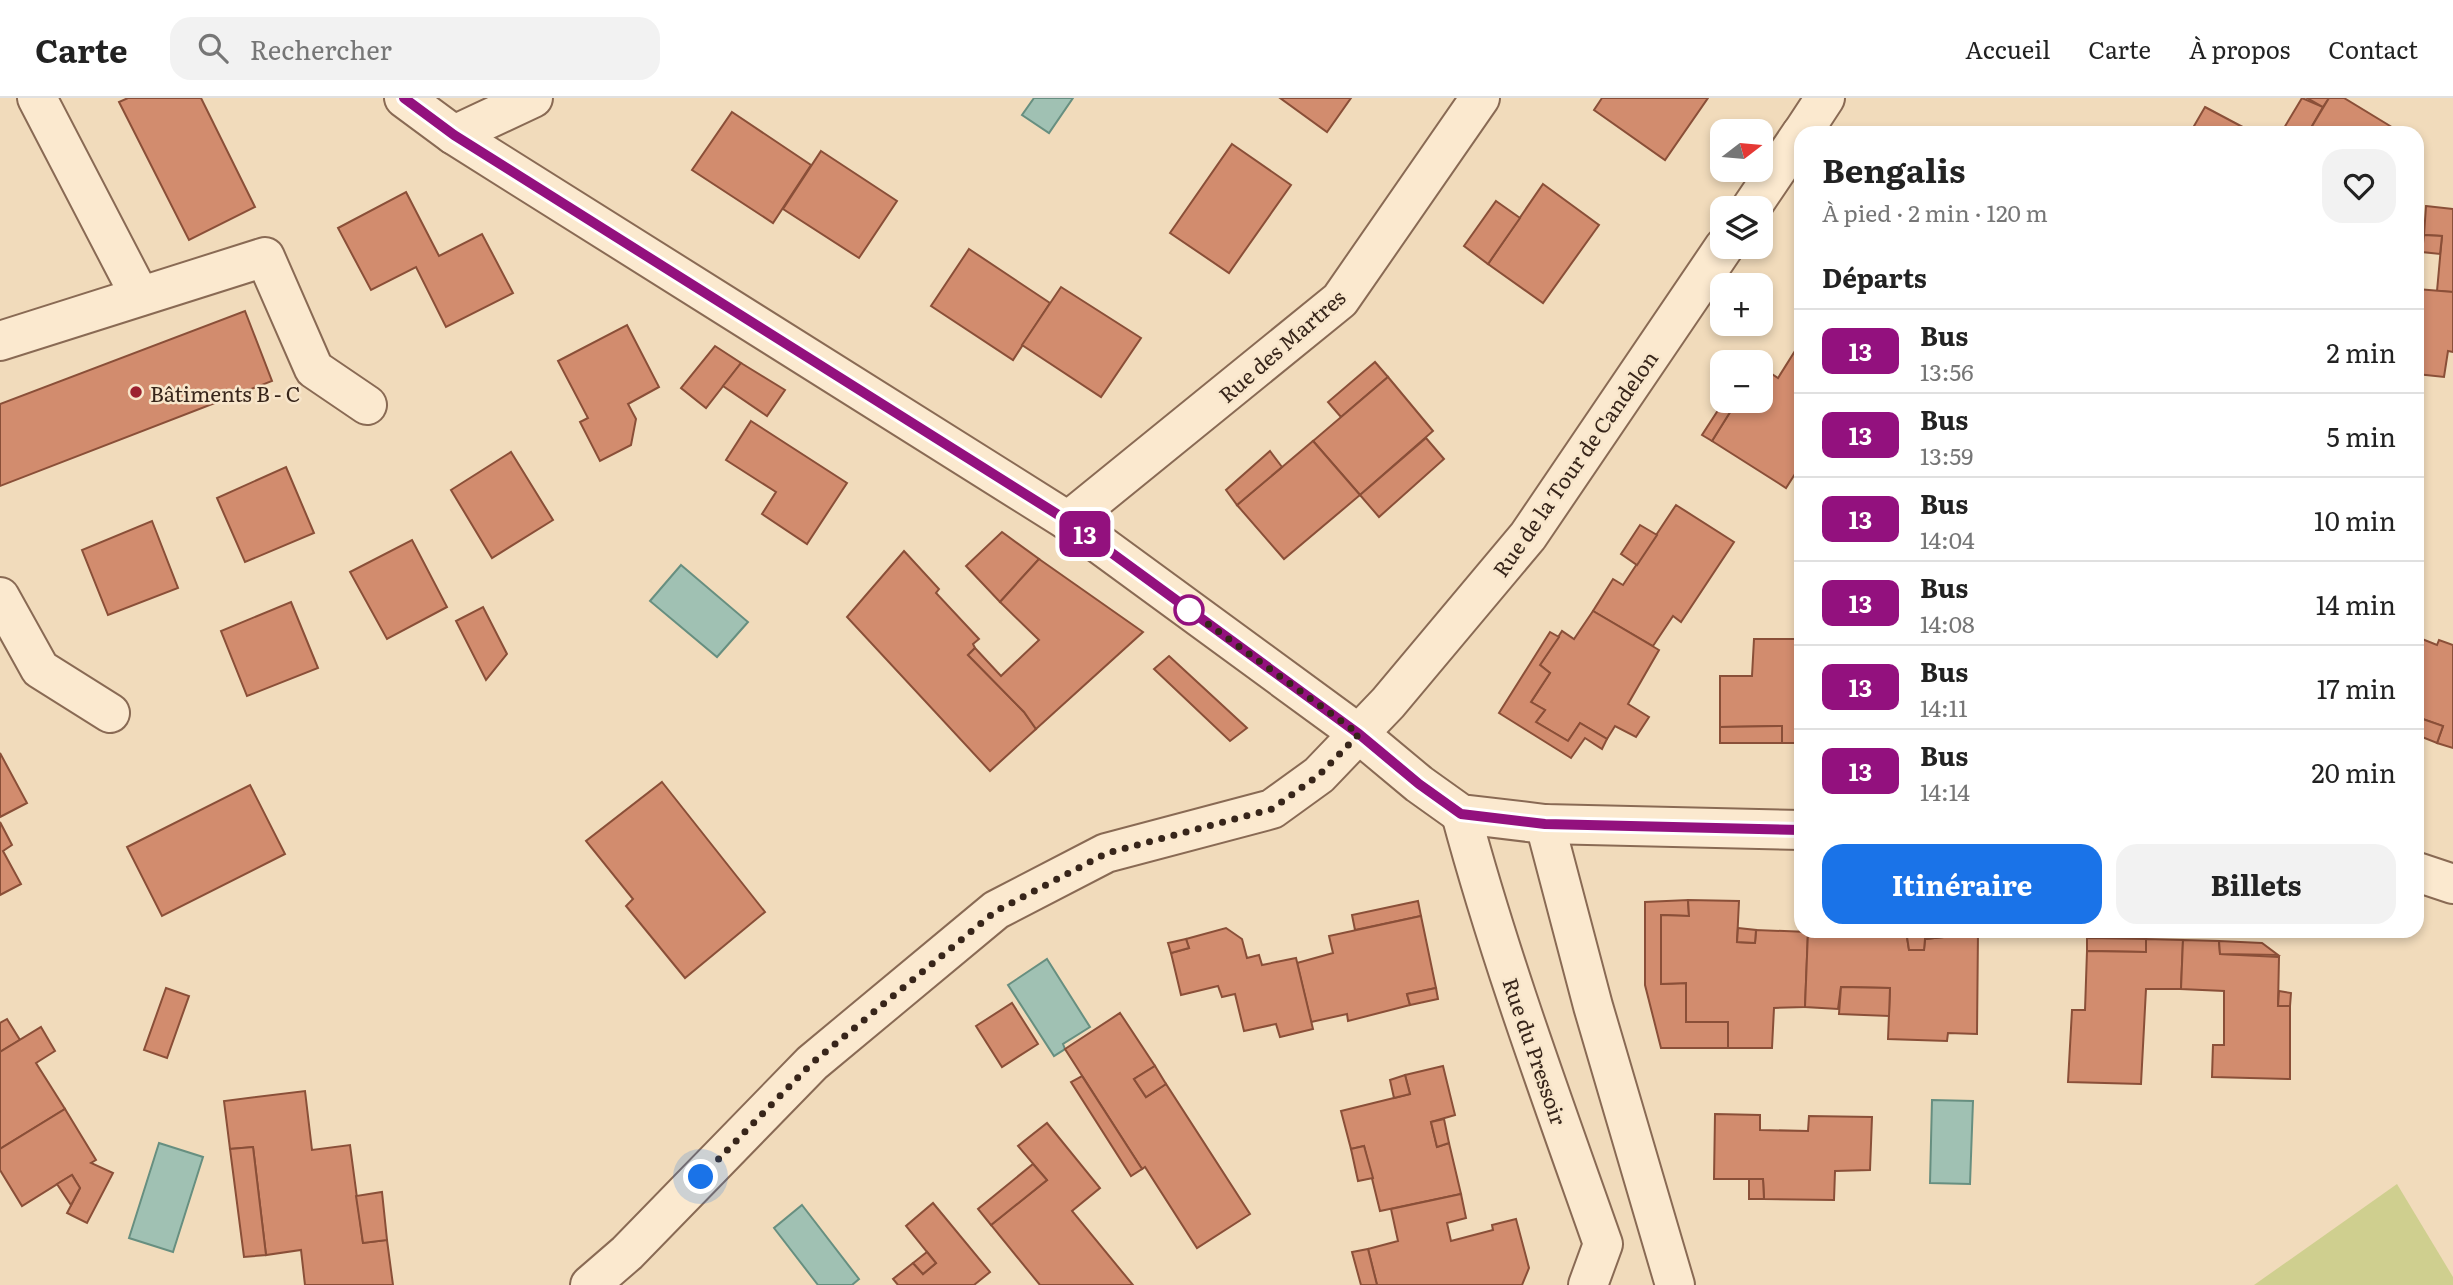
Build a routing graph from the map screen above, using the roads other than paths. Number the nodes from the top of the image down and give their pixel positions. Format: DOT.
graph roads {
  1 [pos="37,98"];
  2 [pos="404,98"];
  3 [pos="533,98"];
  4 [pos="1479,98"];
  5 [pos="1825,98"];
  6 [pos="1806,126"];
  7 [pos="454,135"];
  8 [pos="1794,144"];
  9 [pos="1759,196"];
  10 [pos="1716,259"];
  11 [pos="140,296"];
  12 [pos="0,341"];
  13 [pos="367,405"];
  14 [pos="1068,521"];
  15 [pos="0,597"];
  16 [pos="110,713"];
  17 [pos="1359,734"];
  18 [pos="1461,814"];
  19 [pos="1545,824"];
  20 [pos="1794,830"];
  21 [pos="2424,874"];
  22 [pos="2453,884"];
  23 [pos="590,1285"];
  24 [pos="1587,1285"];
  25 [pos="1675,1285"];
  1 -- 11 [label="street"];
  2 -- 7 [label="street"];
  3 -- 7 [label="street"];
  4 -- 14 [label="street, Rue des Martres"];
  5 -- 6 [label="street"];
  7 -- 14 [label="street"];
  8 -- 9 [label="street"];
  10 -- 17 [label="street, Rue de la Tour de Candelon"];
  11 -- 12 [label="street"];
  11 -- 13 [label="street"];
  14 -- 17 [label="street"];
  15 -- 16 [label="street"];
  17 -- 18 [label="street"];
  17 -- 23 [label="street, Rue de la Tour de Candelon"];
  18 -- 19 [label="street"];
  18 -- 24 [label="street, Rue du Pressoir"];
  19 -- 20 [label="street"];
  19 -- 25 [label="street"];
  21 -- 22 [label="street"];
}
